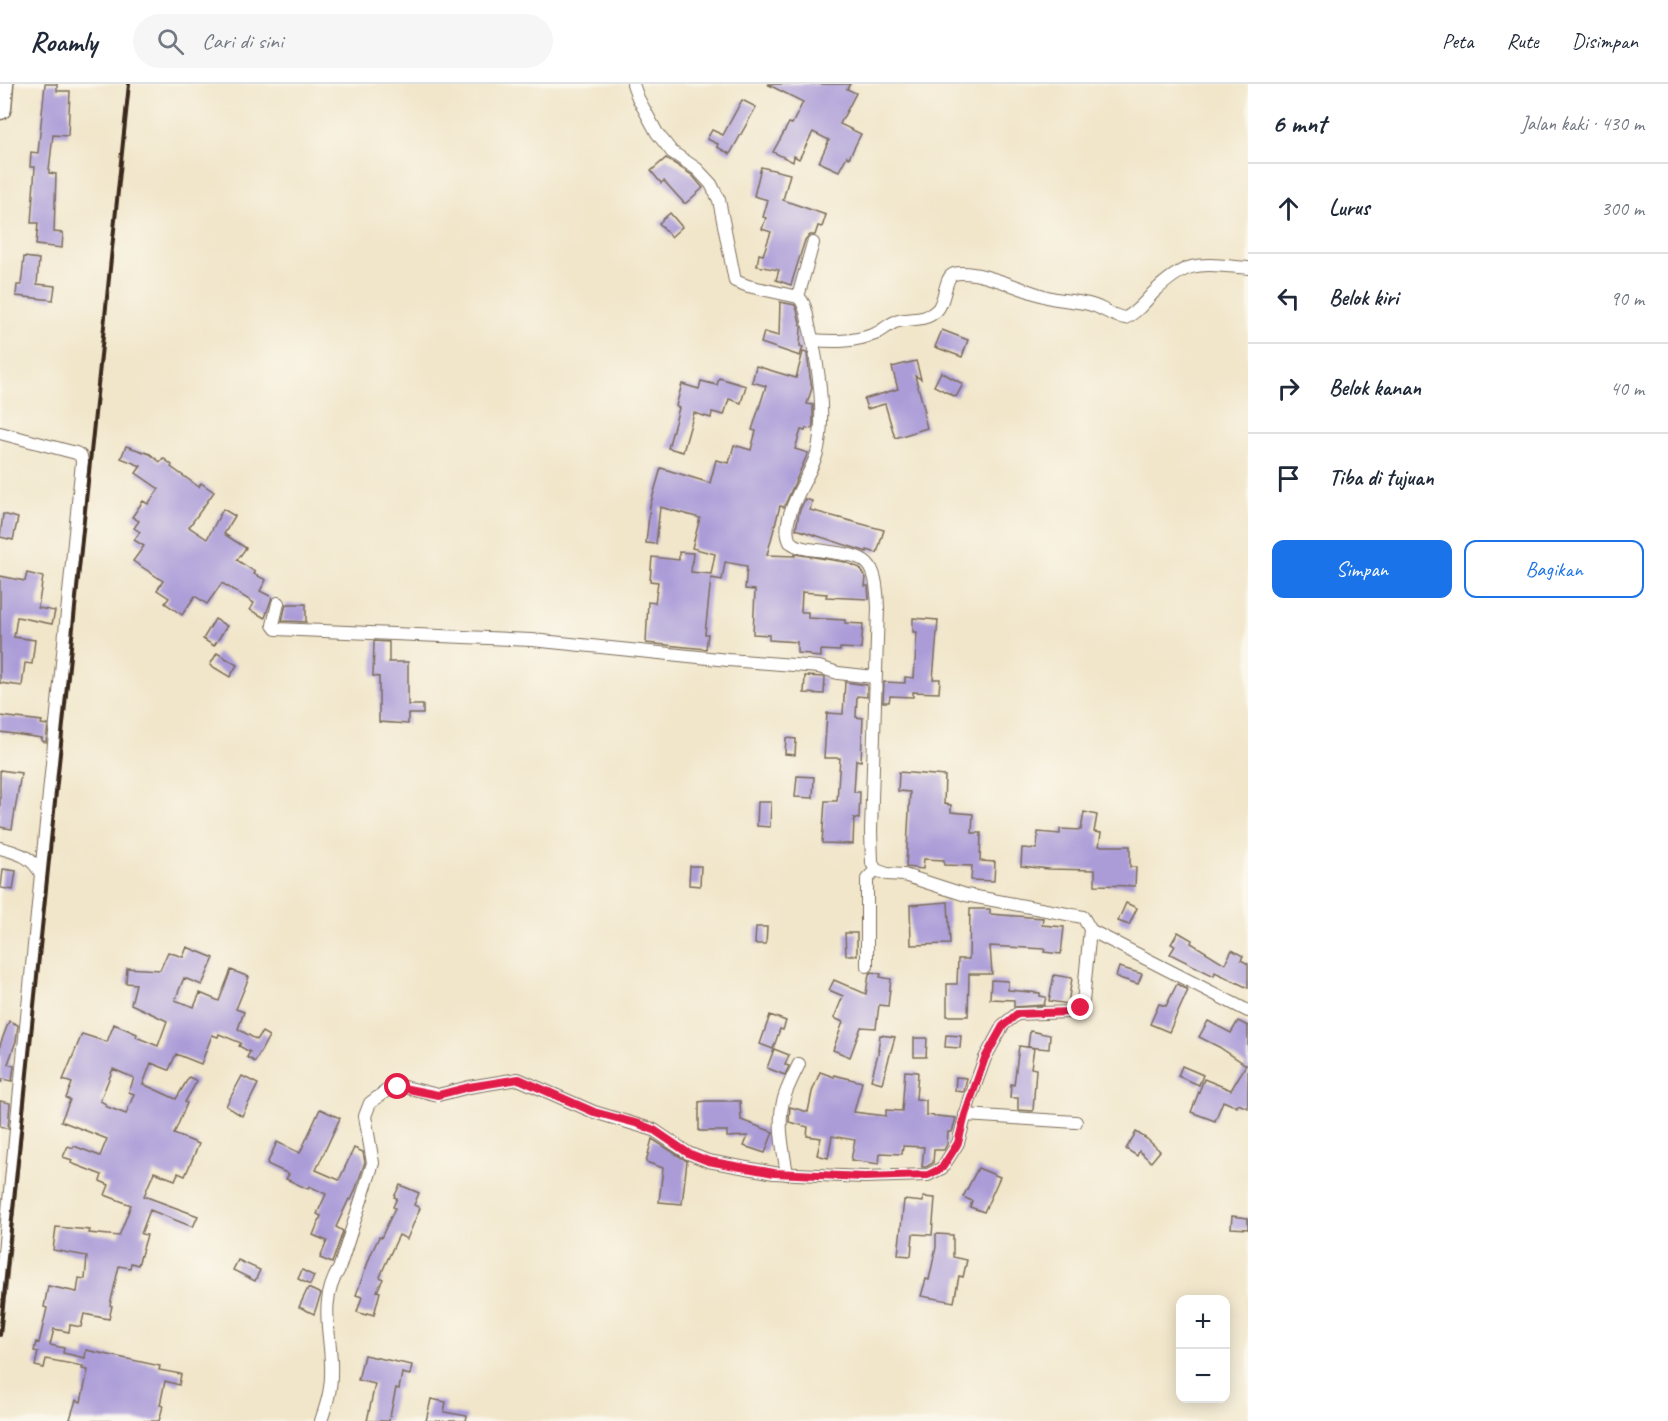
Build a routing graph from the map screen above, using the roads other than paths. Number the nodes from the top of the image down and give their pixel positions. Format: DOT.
graph roads {
  1 [pos="2,84"];
  2 [pos="633,84"];
  3 [pos="0,108"];
  4 [pos="813,243"];
  5 [pos="1248,268"];
  6 [pos="798,297"];
  7 [pos="812,340"];
  8 [pos="0,434"];
  9 [pos="278,603"];
  10 [pos="874,677"];
  11 [pos="0,849"];
  12 [pos="876,870"];
  13 [pos="41,874"];
  14 [pos="1090,930"];
  15 [pos="867,966"];
  16 [pos="1248,1011"];
  17 [pos="799,1065"];
  18 [pos="965,1115"];
  19 [pos="1076,1122"];
  20 [pos="787,1174"];
  21 [pos="0,1293"];
  22 [pos="321,1421"];
  1 -- 3 [label="highway"];
  2 -- 6 [label="street"];
  4 -- 6 [label="street"];
  5 -- 7 [label="street"];
  6 -- 7 [label="street"];
  7 -- 10 [label="street"];
  8 -- 13 [label="street"];
  9 -- 10 [label="street"];
  10 -- 12 [label="street"];
  11 -- 13 [label="street"];
  12 -- 14 [label="street"];
  12 -- 15 [label="street"];
  13 -- 21 [label="street"];
  14 -- 16 [label="street"];
  14 -- 18 [label="street"];
  17 -- 20 [label="street"];
  18 -- 19 [label="street"];
  18 -- 20 [label="street"];
  20 -- 22 [label="street"];
}
